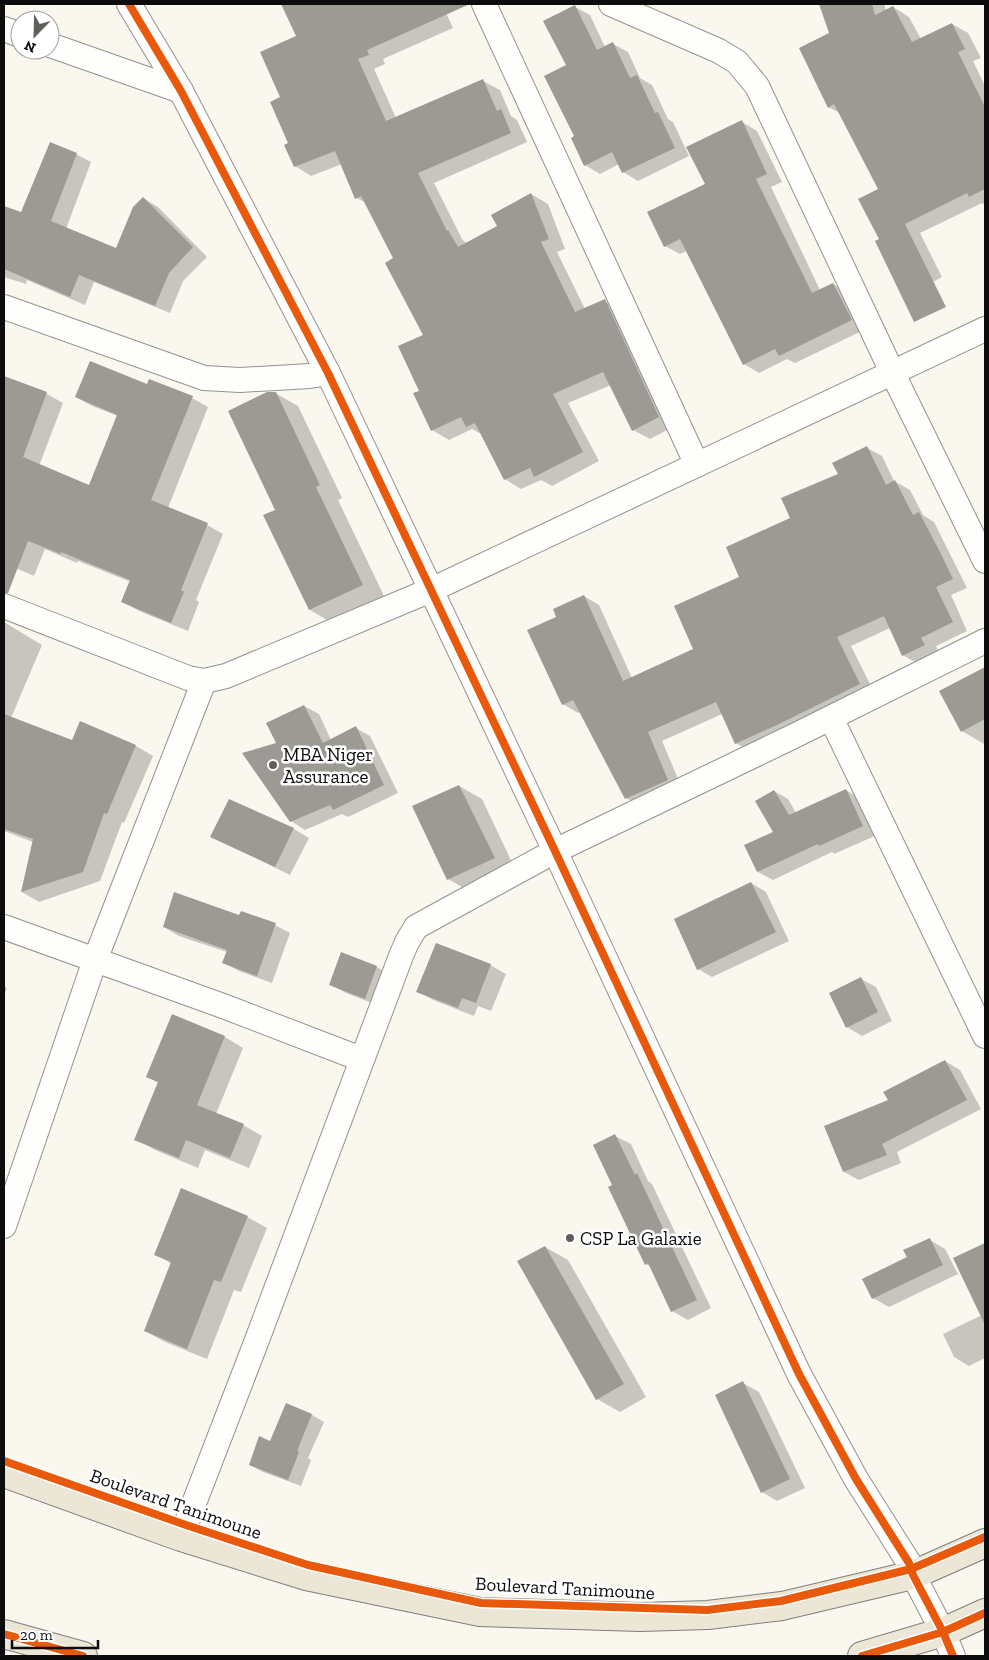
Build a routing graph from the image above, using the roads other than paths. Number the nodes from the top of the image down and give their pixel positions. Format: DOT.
graph roads {
  1 [pos="129,4"];
  2 [pos="484,4"];
  3 [pos="611,4"];
  4 [pos="60,49"];
  5 [pos="181,91"];
  6 [pos="4,307"];
  7 [pos="985,328"];
  8 [pos="892,372"];
  9 [pos="328,373"];
  10 [pos="697,465"];
  11 [pos="985,561"];
  12 [pos="431,590"];
  13 [pos="4,606"];
  14 [pos="985,641"];
  15 [pos="204,681"];
  16 [pos="831,718"];
  17 [pos="555,851"];
  18 [pos="4,927"];
  19 [pos="95,960"];
  20 [pos="985,1036"];
  21 [pos="361,1059"];
  22 [pos="4,1226"];
  23 [pos="4,1473"];
  24 [pos="181,1537"];
  25 [pos="985,1543"];
  26 [pos="913,1575"];
  27 [pos="985,1613"];
  28 [pos="4,1634"];
  29 [pos="948,1644"];
  30 [pos="83,1656"];
  31 [pos="862,1656"];
  1 -- 5 [label="street"];
  2 -- 10 [label="street"];
  3 -- 8 [label="street"];
  4 -- 5 [label="street"];
  5 -- 9 [label="street"];
  6 -- 9 [label="street"];
  7 -- 8 [label="street"];
  8 -- 10 [label="street"];
  8 -- 11 [label="street"];
  9 -- 12 [label="street"];
  10 -- 12 [label="street"];
  12 -- 15 [label="street"];
  12 -- 17 [label="street"];
  13 -- 15 [label="street"];
  14 -- 16 [label="street"];
  15 -- 19 [label="street"];
  16 -- 17 [label="street"];
  16 -- 20 [label="street"];
  17 -- 21 [label="street"];
  17 -- 26 [label="street"];
  18 -- 19 [label="street"];
  19 -- 21 [label="street"];
  19 -- 22 [label="street"];
  21 -- 24 [label="street"];
  23 -- 24 [label="main road, Boulevard Tanimoune"];
  24 -- 26 [label="main road, Boulevard Tanimoune"];
  25 -- 26 [label="main road, Boulevard Tanimoune"];
  26 -- 29 [label="street"];
  27 -- 29 [label="main road"];
  28 -- 30 [label="main road"];
  29 -- 31 [label="main road"];
}
